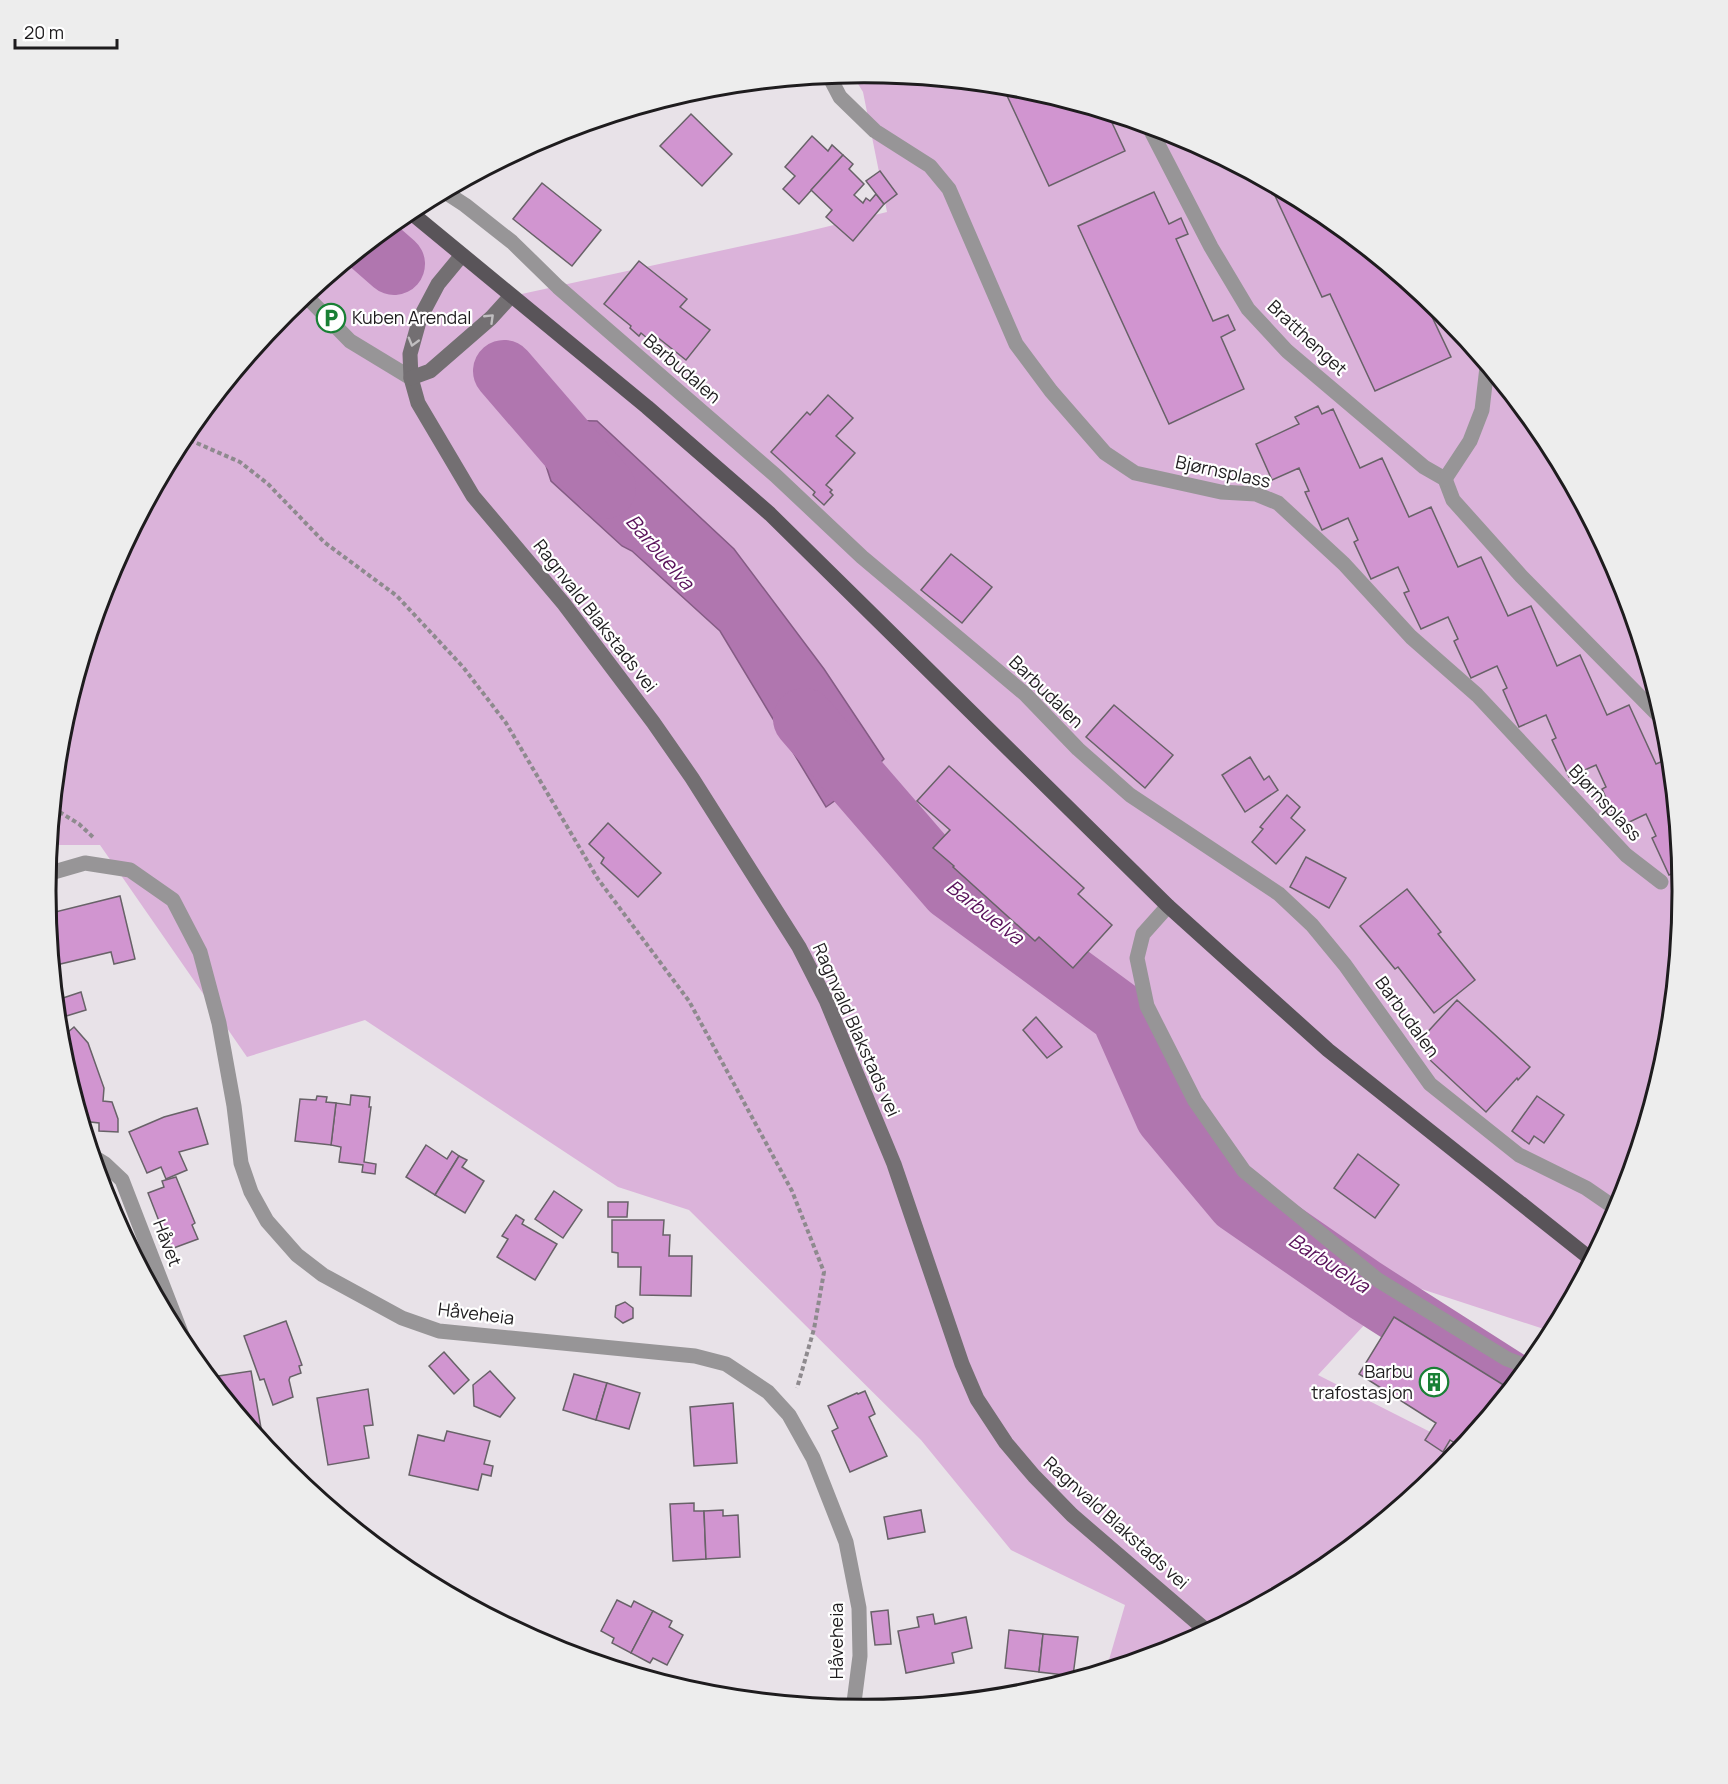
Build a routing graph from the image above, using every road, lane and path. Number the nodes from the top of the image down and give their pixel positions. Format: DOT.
graph roads {
  1 [pos="833,84"];
  2 [pos="1155,138"];
  3 [pos="452,197"];
  4 [pos="418,218"];
  5 [pos="462,255"];
  6 [pos="511,296"];
  7 [pos="312,302"];
  8 [pos="1486,376"];
  9 [pos="411,378"];
  10 [pos="193,441"];
  11 [pos="1445,479"];
  12 [pos="1651,708"];
  13 [pos="56,871"];
  14 [pos="1661,882"];
  15 [pos="1168,906"];
  16 [pos="102,1162"];
  17 [pos="1610,1204"];
  18 [pos="1586,1255"];
  19 [pos="171,1308"];
  20 [pos="1520,1364"];
  21 [pos="789,1415"];
  22 [pos="1201,1626"];
  23 [pos="854,1700"];
  1 -- 14 [label="street, Bjørnsplass"];
  2 -- 11 [label="street, Bratthenget"];
  3 -- 17 [label="street, Barbudalen"];
  4 -- 5 [label="main road"];
  5 -- 6 [label="main road"];
  5 -- 9 [label="street, Ragnvald Blakstads vei, one-way"];
  9 -- 6 [label="street, one-way"];
  6 -- 15 [label="main road"];
  7 -- 9 [label="street"];
  8 -- 11 [label="street"];
  9 -- 22 [label="street, Ragnvald Blakstads vei"];
  10 -- 21 [label="path"];
  11 -- 12 [label="street"];
  13 -- 21 [label="street, Håveheia"];
  15 -- 18 [label="main road"];
  15 -- 20 [label="street"];
  16 -- 19 [label="street, Håvet"];
  21 -- 23 [label="street, Håveheia"];
}
